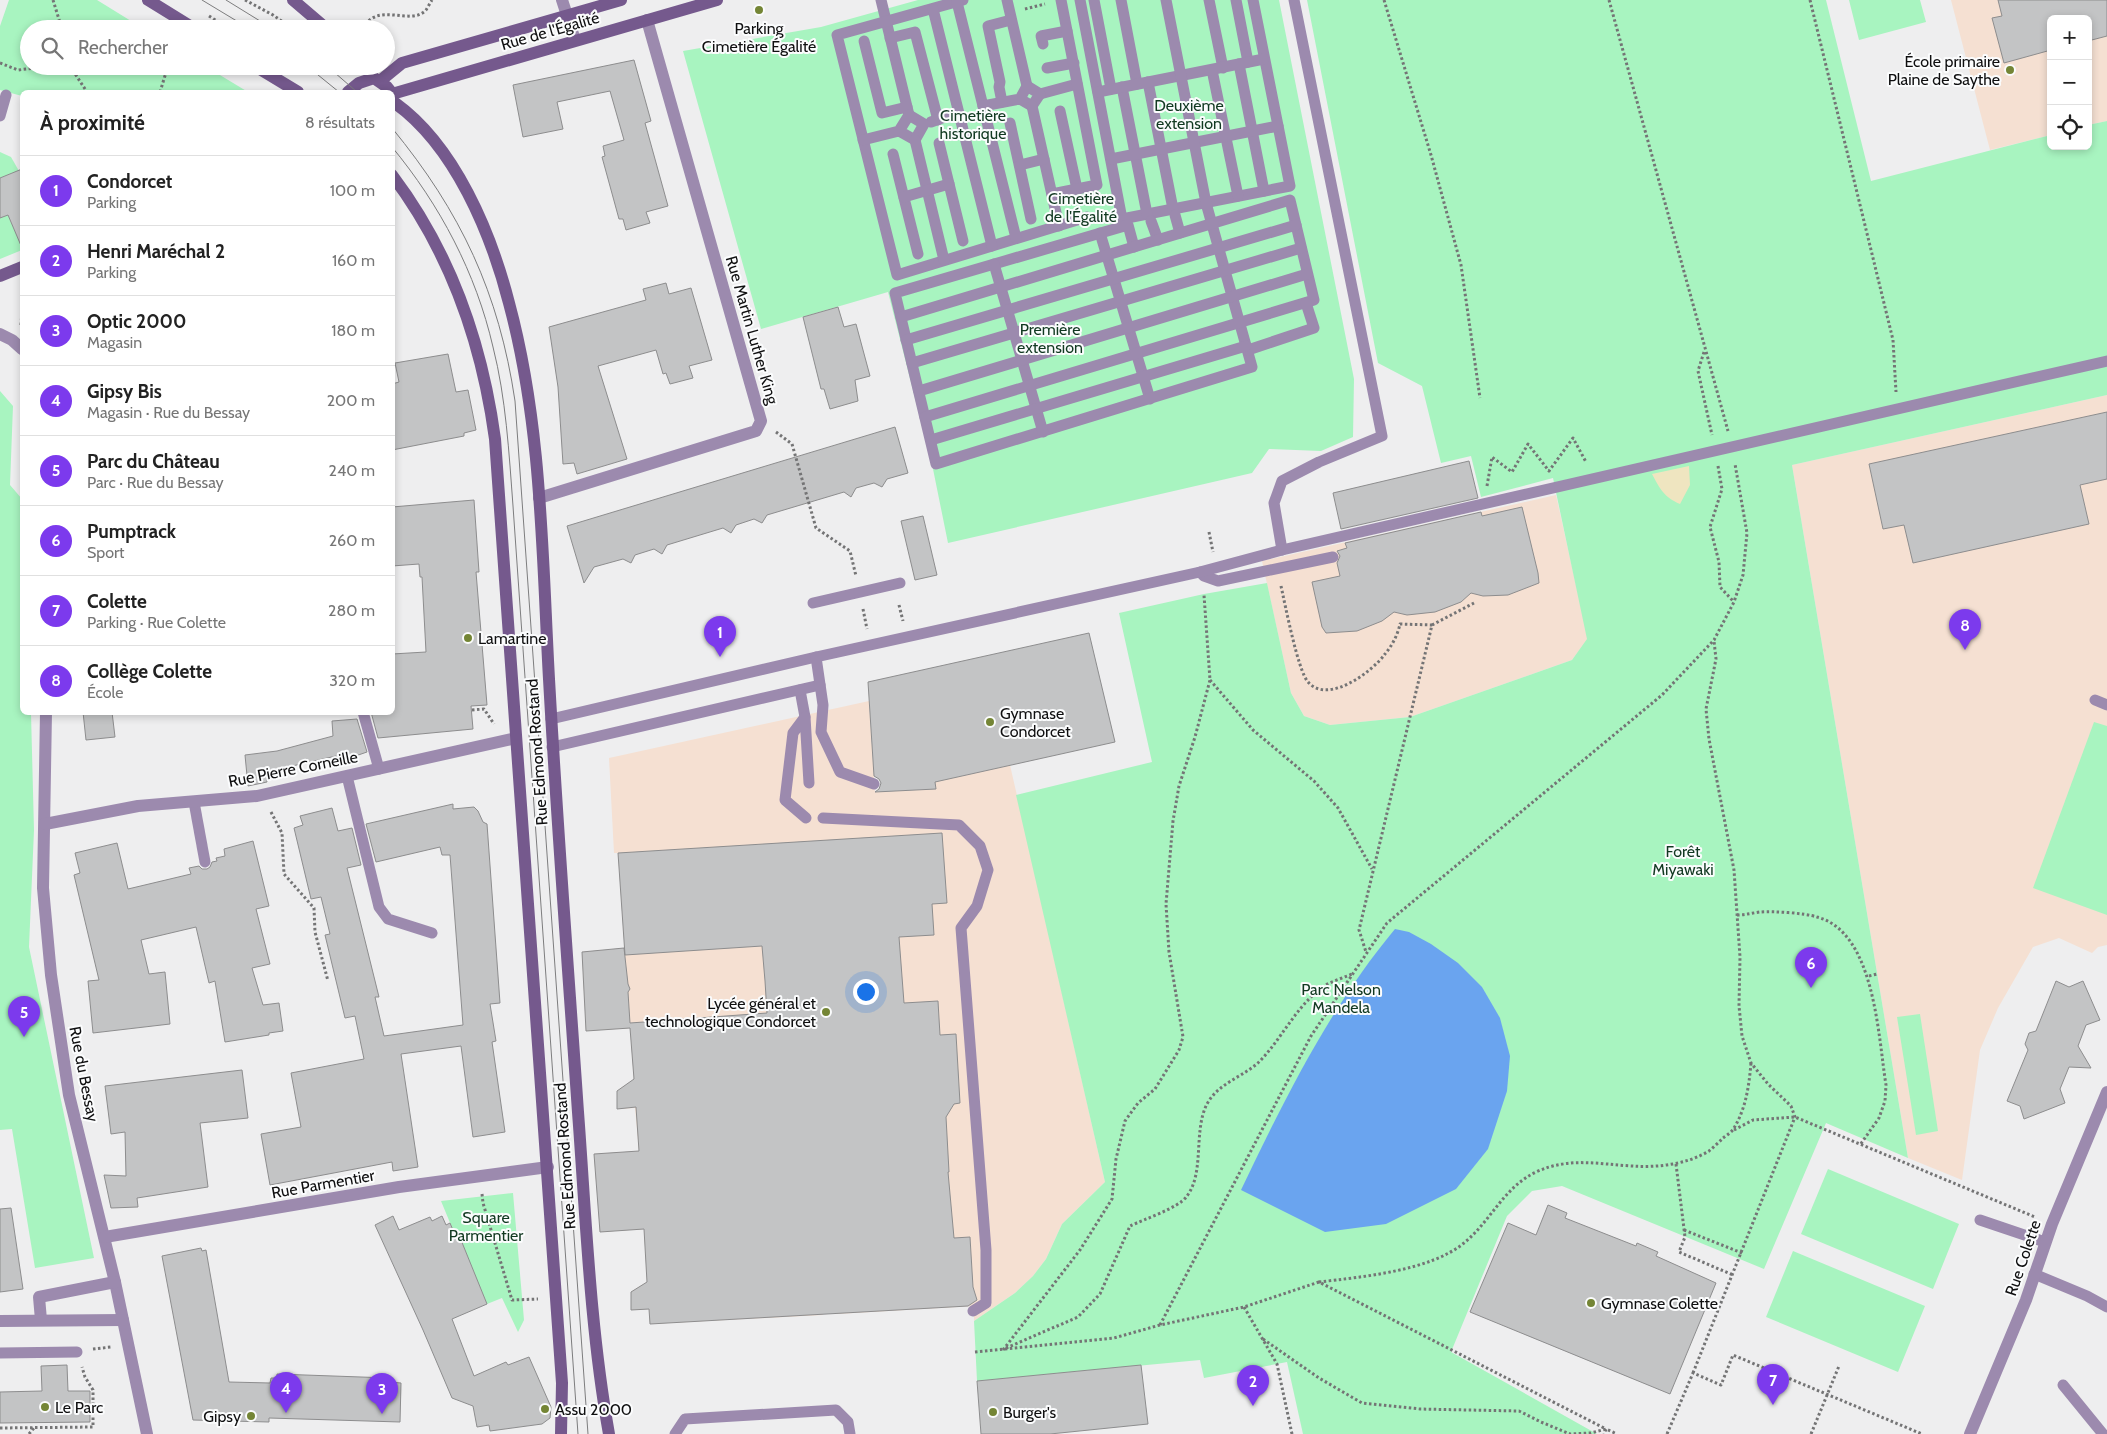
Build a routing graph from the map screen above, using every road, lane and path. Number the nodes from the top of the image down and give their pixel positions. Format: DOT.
graph roads {
  1 [pos="53,0"];
  2 [pos="148,0"];
  3 [pos="245,0"];
  4 [pos="293,0"];
  5 [pos="432,0"];
  6 [pos="562,0"];
  7 [pos="621,0"];
  8 [pos="716,0"];
  9 [pos="881,0"];
  10 [pos="1007,0"];
  11 [pos="1044,0"];
  12 [pos="1061,0"];
  13 [pos="1080,0"];
  14 [pos="1094,0"];
  15 [pos="1121,0"];
  16 [pos="1166,0"];
  17 [pos="1210,0"];
  18 [pos="1236,0"];
  19 [pos="1253,0"];
  20 [pos="1294,0"];
  21 [pos="1384,0"];
  22 [pos="1609,0"];
  23 [pos="1810,0"];
  24 [pos="960,1"];
  25 [pos="933,9"];
  26 [pos="567,15"];
  27 [pos="1011,16"];
  28 [pos="59,20"];
  29 [pos="180,20"];
  30 [pos="278,20"];
  31 [pos="316,20"];
  32 [pos="371,20"];
  33 [pos="647,20"];
  34 [pos="886,22"];
  35 [pos="1067,30"];
  36 [pos="890,38"];
  37 [pos="574,40"];
  38 [pos="864,42"];
  39 [pos="1042,44"];
  40 [pos="1264,59"];
  41 [pos="0,63"];
  42 [pos="1074,63"];
  43 [pos="1244,63"];
  44 [pos="395,67"];
  45 [pos="1047,68"];
  46 [pos="1217,69"];
  47 [pos="20,70"];
  48 [pos="76,75"];
  49 [pos="165,75"];
  50 [pos="270,75"];
  51 [pos="373,75"];
  52 [pos="383,75"];
  53 [pos="1181,76"];
  54 [pos="377,79"];
  55 [pos="1143,83"];
  56 [pos="1078,84"];
  57 [pos="1027,86"];
  58 [pos="1117,88"];
  59 [pos="86,90"];
  60 [pos="161,90"];
  61 [pos="295,90"];
  62 [pos="350,90"];
  63 [pos="387,90"];
  64 [pos="1098,92"];
  65 [pos="1040,94"];
  66 [pos="6,95"];
  67 [pos="395,95"];
  68 [pos="395,98"];
  69 [pos="1020,99"];
  70 [pos="1002,102"];
  71 [pos="983,106"];
  72 [pos="1032,106"];
  73 [pos="1060,110"];
  74 [pos="908,111"];
  75 [pos="958,112"];
  76 [pos="0,116"];
  77 [pos="938,120"];
  78 [pos="1010,123"];
  79 [pos="924,124"];
  80 [pos="1278,126"];
  81 [pos="899,131"];
  82 [pos="1252,131"];
  83 [pos="1226,136"];
  84 [pos="863,140"];
  85 [pos="915,140"];
  86 [pos="1194,142"];
  87 [pos="939,143"];
  88 [pos="1161,149"];
  89 [pos="893,154"];
  90 [pos="1135,154"];
  91 [pos="1044,159"];
  92 [pos="1111,159"];
  93 [pos="1020,165"];
  94 [pos="395,180"];
  95 [pos="949,184"];
  96 [pos="1077,189"];
  97 [pos="927,190"];
  98 [pos="1264,192"];
  99 [pos="1052,194"];
  100 [pos="1238,196"];
  101 [pos="904,197"];
  102 [pos="1206,203"];
  103 [pos="1174,212"];
  104 [pos="1087,217"];
  105 [pos="1149,218"];
  106 [pos="1031,219"];
  107 [pos="1212,223"];
  108 [pos="1296,224"];
  109 [pos="1059,226"];
  110 [pos="1100,232"];
  111 [pos="1180,233"];
  112 [pos="1016,238"];
  113 [pos="1158,240"];
  114 [pos="963,241"];
  115 [pos="992,246"];
  116 [pos="1134,247"];
  117 [pos="1218,247"];
  118 [pos="1301,248"];
  119 [pos="918,254"];
  120 [pos="1107,255"];
  121 [pos="944,260"];
  122 [pos="994,264"];
  123 [pos="20,268"];
  124 [pos="1225,271"];
  125 [pos="1306,274"];
  126 [pos="0,276"];
  127 [pos="1114,279"];
  128 [pos="1000,287"];
  129 [pos="1232,296"];
  130 [pos="1120,301"];
  131 [pos="1306,303"];
  132 [pos="1007,310"];
  133 [pos="900,317"];
  134 [pos="1240,322"];
  135 [pos="1128,328"];
  136 [pos="0,334"];
  137 [pos="1014,334"];
  138 [pos="906,340"];
  139 [pos="20,347"];
  140 [pos="1247,348"];
  141 [pos="1705,350"];
  142 [pos="1136,352"];
  143 [pos="1022,360"];
  144 [pos="2107,362"];
  145 [pos="912,363"];
  146 [pos="1143,377"];
  147 [pos="1030,386"];
  148 [pos="919,391"];
  149 [pos="1480,398"];
  150 [pos="1150,399"];
  151 [pos="1036,409"];
  152 [pos="1897,409"];
  153 [pos="925,417"];
  154 [pos="761,421"];
  155 [pos="1043,432"];
  156 [pos="931,440"];
  157 [pos="1733,448"];
  158 [pos="1716,451"];
  159 [pos="1594,478"];
  160 [pos="539,498"];
  161 [pos="1483,505"];
  162 [pos="1282,550"];
  163 [pos="1332,557"];
  164 [pos="1276,568"];
  165 [pos="1200,572"];
  166 [pos="900,583"];
  167 [pos="860,592"];
  168 [pos="1734,602"];
  169 [pos="814,603"];
  170 [pos="1474,603"];
  171 [pos="1432,625"];
  172 [pos="1714,640"];
  173 [pos="871,645"];
  174 [pos="816,657"];
  175 [pos="1210,680"];
  176 [pos="820,685"];
  177 [pos="800,690"];
  178 [pos="2095,700"];
  179 [pos="2107,705"];
  180 [pos="472,710"];
  181 [pos="46,715"];
  182 [pos="364,715"];
  183 [pos="805,717"];
  184 [pos="551,719"];
  185 [pos="516,738"];
  186 [pos="497,742"];
  187 [pos="552,747"];
  188 [pos="379,769"];
  189 [pos="347,776"];
  190 [pos="809,783"];
  191 [pos="874,784"];
  192 [pos="268,794"];
  193 [pos="194,802"];
  194 [pos="806,818"];
  195 [pos="823,818"];
  196 [pos="45,824"];
  197 [pos="205,862"];
  198 [pos="1372,870"];
  199 [pos="1737,915"];
  200 [pos="432,934"];
  201 [pos="1366,952"];
  202 [pos="1352,974"];
  203 [pos="1877,974"];
  204 [pos="1869,976"];
  205 [pos="328,981"];
  206 [pos="1750,1063"];
  207 [pos="2107,1092"];
  208 [pos="1795,1117"];
  209 [pos="1733,1130"];
  210 [pos="1860,1145"];
  211 [pos="1676,1164"];
  212 [pos="548,1167"];
  213 [pos="483,1196"];
  214 [pos="1980,1220"];
  215 [pos="2052,1224"];
  216 [pos="1684,1230"];
  217 [pos="105,1237"];
  218 [pos="2045,1242"];
  219 [pos="1742,1254"];
  220 [pos="2034,1274"];
  221 [pos="1733,1275"];
  222 [pos="115,1282"];
  223 [pos="1319,1282"];
  224 [pos="556,1298"];
  225 [pos="1244,1307"];
  226 [pos="2107,1308"];
  227 [pos="974,1312"];
  228 [pos="41,1320"];
  229 [pos="123,1320"];
  230 [pos="0,1321"];
  231 [pos="1160,1325"];
  232 [pos="1263,1339"];
  233 [pos="129,1344"];
  234 [pos="1003,1350"];
  235 [pos="0,1352"];
  236 [pos="77,1352"];
  237 [pos="975,1352"];
  238 [pos="1839,1366"];
  239 [pos="1693,1373"];
  240 [pos="2063,1385"];
  241 [pos="1827,1394"];
  242 [pos="0,1428"];
  243 [pos="6,1428"];
  244 [pos="34,1428"];
  245 [pos="1606,1429"];
  246 [pos="12,1434"];
  247 [pos="29,1434"];
  248 [pos="146,1434"];
  249 [pos="561,1434"];
  250 [pos="609,1434"];
  251 [pos="676,1434"];
  252 [pos="850,1434"];
  253 [pos="1292,1434"];
  254 [pos="1604,1434"];
  255 [pos="1617,1434"];
  256 [pos="1667,1434"];
  257 [pos="1811,1434"];
  258 [pos="1922,1434"];
  259 [pos="1970,1434"];
  260 [pos="2102,1434"];
  1 -- 28 [label="path"];
  2 -- 29 [label="main road"];
  3 -- 30 [label="path"];
  4 -- 31 [label="main road"];
  5 -- 32 [label="path"];
  6 -- 26 [label="street"];
  7 -- 26 [label="main road, Rue de l'Égalité"];
  8 -- 33 [label="main road, Rue de l'Égalité"];
  9 -- 34 [label="lane"];
  10 -- 27 [label="lane"];
  11 -- 27 [label="path"];
  12 -- 35 [label="lane"];
  13 -- 64 [label="lane"];
  14 -- 58 [label="lane"];
  15 -- 55 [label="lane"];
  16 -- 53 [label="lane"];
  17 -- 46 [label="lane"];
  18 -- 43 [label="lane"];
  19 -- 40 [label="lane"];
  20 -- 162 [label="lane"];
  21 -- 149 [label="path"];
  22 -- 141 [label="path"];
  23 -- 152 [label="path"];
  24 -- 25 [label="lane"];
  24 -- 71 [label="lane"];
  25 -- 34 [label="lane"];
  25 -- 75 [label="lane"];
  26 -- 37 [label="street"];
  26 -- 44 [label="main road, Rue de l'Égalité"];
  27 -- 57 [label="lane"];
  27 -- 70 [label="lane"];
  33 -- 37 [label="main road, Rue de l'Égalité"];
  33 -- 154 [label="street, Rue Martin Luther King"];
  34 -- 36 [label="lane"];
  34 -- 84 [label="lane"];
  35 -- 39 [label="lane"];
  35 -- 42 [label="lane"];
  36 -- 74 [label="lane"];
  36 -- 77 [label="lane"];
  37 -- 67 [label="main road, Rue de l'Égalité"];
  38 -- 74 [label="lane"];
  40 -- 43 [label="lane"];
  40 -- 80 [label="lane"];
  41 -- 47 [label="path"];
  42 -- 45 [label="lane"];
  42 -- 56 [label="lane"];
  43 -- 46 [label="lane"];
  43 -- 82 [label="lane"];
  46 -- 53 [label="lane"];
  46 -- 83 [label="lane"];
  48 -- 59 [label="path"];
  49 -- 60 [label="path"];
  50 -- 61 [label="main road"];
  51 -- 54 [label="main road, Rue Edmond Rostand"];
  52 -- 54 [label="main road, Rue de l'Égalité"];
  53 -- 55 [label="lane"];
  53 -- 86 [label="lane"];
  54 -- 62 [label="main road, Rue de l'Égalité"];
  54 -- 63 [label="main road, Rue Edmond Rostand"];
  55 -- 58 [label="lane"];
  55 -- 88 [label="lane"];
  56 -- 65 [label="lane"];
  56 -- 96 [label="lane"];
  57 -- 65 [label="lane"];
  57 -- 69 [label="lane"];
  58 -- 64 [label="lane"];
  58 -- 90 [label="lane"];
  64 -- 92 [label="lane"];
  65 -- 72 [label="lane"];
  66 -- 76 [label="lane"];
  68 -- 160 [label="main road, Rue Edmond Rostand"];
  69 -- 70 [label="lane"];
  69 -- 72 [label="lane"];
  70 -- 71 [label="lane"];
  71 -- 112 [label="lane"];
  72 -- 91 [label="lane"];
  73 -- 96 [label="lane"];
  74 -- 79 [label="lane"];
  74 -- 81 [label="lane"];
  75 -- 77 [label="lane"];
  75 -- 115 [label="lane"];
  77 -- 79 [label="lane"];
  78 -- 93 [label="lane"];
  79 -- 85 [label="lane"];
  80 -- 82 [label="lane"];
  80 -- 98 [label="lane"];
  81 -- 84 [label="lane"];
  81 -- 85 [label="lane"];
  82 -- 83 [label="lane"];
  82 -- 98 [label="lane"];
  83 -- 86 [label="lane"];
  83 -- 100 [label="lane"];
  84 -- 121 [label="lane"];
  85 -- 97 [label="lane"];
  86 -- 88 [label="lane"];
  86 -- 102 [label="lane"];
  87 -- 95 [label="lane"];
  88 -- 90 [label="lane"];
  88 -- 103 [label="lane"];
  89 -- 101 [label="lane"];
  90 -- 92 [label="lane"];
  90 -- 105 [label="lane"];
  91 -- 93 [label="lane"];
  91 -- 99 [label="lane"];
  92 -- 105 [label="lane"];
  93 -- 106 [label="lane"];
  94 -- 185 [label="main road, Rue Edmond Rostand"];
  95 -- 97 [label="lane"];
  95 -- 114 [label="lane"];
  96 -- 99 [label="lane"];
  97 -- 101 [label="lane"];
  97 -- 121 [label="lane"];
  98 -- 100 [label="lane"];
  99 -- 109 [label="lane"];
  100 -- 102 [label="lane"];
  101 -- 119 [label="lane"];
  102 -- 103 [label="lane"];
  102 -- 107 [label="lane"];
  103 -- 105 [label="lane"];
  103 -- 111 [label="lane"];
  104 -- 109 [label="lane"];
  105 -- 113 [label="lane"];
  107 -- 108 [label="lane"];
  107 -- 111 [label="lane"];
  107 -- 117 [label="lane"];
  108 -- 117 [label="lane"];
  108 -- 118 [label="lane"];
  109 -- 112 [label="lane"];
  110 -- 116 [label="lane"];
  110 -- 120 [label="lane"];
  110 -- 122 [label="lane"];
  111 -- 113 [label="lane"];
  112 -- 115 [label="lane"];
  113 -- 116 [label="lane"];
  115 -- 121 [label="lane"];
  116 -- 120 [label="lane"];
  117 -- 124 [label="lane"];
  117 -- 127 [label="lane"];
  118 -- 124 [label="lane"];
  118 -- 125 [label="lane"];
  120 -- 127 [label="lane"];
  120 -- 128 [label="lane"];
  122 -- 128 [label="lane"];
  122 -- 133 [label="lane"];
  123 -- 126 [label="main road"];
  124 -- 129 [label="lane"];
  124 -- 130 [label="lane"];
  125 -- 129 [label="lane"];
  125 -- 131 [label="lane"];
  127 -- 130 [label="lane"];
  127 -- 132 [label="lane"];
  128 -- 132 [label="lane"];
  128 -- 133 [label="lane"];
  129 -- 134 [label="lane"];
  129 -- 135 [label="lane"];
  130 -- 135 [label="lane"];
  130 -- 137 [label="lane"];
  131 -- 134 [label="lane"];
  131 -- 140 [label="lane"];
  132 -- 137 [label="lane"];
  132 -- 138 [label="lane"];
  133 -- 138 [label="lane"];
  134 -- 140 [label="lane"];
  134 -- 142 [label="lane"];
  135 -- 142 [label="lane"];
  135 -- 143 [label="lane"];
  136 -- 139 [label="street"];
  137 -- 143 [label="lane"];
  137 -- 145 [label="lane"];
  138 -- 145 [label="lane"];
  140 -- 146 [label="lane"];
  140 -- 150 [label="lane"];
  141 -- 157 [label="path"];
  141 -- 158 [label="path"];
  142 -- 146 [label="lane"];
  142 -- 147 [label="lane"];
  143 -- 147 [label="lane"];
  143 -- 148 [label="lane"];
  144 -- 152 [label="lane"];
  145 -- 148 [label="lane"];
  146 -- 150 [label="lane"];
  146 -- 151 [label="lane"];
  147 -- 151 [label="lane"];
  147 -- 153 [label="lane"];
  148 -- 153 [label="lane"];
  150 -- 155 [label="lane"];
  151 -- 155 [label="lane"];
  151 -- 156 [label="lane"];
  152 -- 157 [label="lane"];
  153 -- 156 [label="lane"];
  154 -- 160 [label="street, Rue Martin Luther King"];
  154 -- 167 [label="path"];
  155 -- 156 [label="lane"];
  157 -- 158 [label="lane"];
  157 -- 168 [label="path"];
  158 -- 159 [label="lane"];
  158 -- 168 [label="path"];
  159 -- 161 [label="lane"];
  159 -- 161 [label="path"];
  160 -- 184 [label="main road, Rue Edmond Rostand"];
  161 -- 162 [label="lane"];
  162 -- 165 [label="lane"];
  163 -- 164 [label="lane"];
  164 -- 165 [label="lane"];
  164 -- 171 [label="path"];
  165 -- 173 [label="lane"];
  165 -- 175 [label="path"];
  166 -- 167 [label="lane"];
  167 -- 169 [label="lane"];
  167 -- 173 [label="path"];
  168 -- 172 [label="path"];
  170 -- 171 [label="path"];
  171 -- 198 [label="path"];
  172 -- 199 [label="path"];
  172 -- 201 [label="path"];
  173 -- 174 [label="lane"];
  174 -- 176 [label="lane"];
  174 -- 184 [label="lane"];
  175 -- 198 [label="path"];
  175 -- 234 [label="path"];
  176 -- 177 [label="lane"];
  176 -- 191 [label="lane"];
  177 -- 183 [label="lane"];
  177 -- 187 [label="lane"];
  178 -- 179 [label="lane"];
  180 -- 186 [label="path"];
  181 -- 196 [label="street, Rue du Bessay"];
  182 -- 188 [label="lane"];
  183 -- 190 [label="lane"];
  183 -- 194 [label="lane"];
  184 -- 187 [label="main road, Rue Edmond Rostand"];
  185 -- 186 [label="street, Rue Pierre Corneille"];
  185 -- 212 [label="main road, Rue Edmond Rostand"];
  186 -- 188 [label="street, Rue Pierre Corneille"];
  187 -- 250 [label="main road, Rue Edmond Rostand"];
  188 -- 189 [label="street, Rue Pierre Corneille"];
  189 -- 192 [label="street, Rue Pierre Corneille"];
  189 -- 200 [label="lane"];
  192 -- 193 [label="street, Rue Pierre Corneille"];
  192 -- 205 [label="path"];
  193 -- 196 [label="street, Rue Pierre Corneille"];
  193 -- 197 [label="lane"];
  195 -- 227 [label="lane"];
  196 -- 217 [label="street, Rue du Bessay"];
  198 -- 201 [label="path"];
  199 -- 204 [label="path"];
  199 -- 206 [label="path"];
  201 -- 202 [label="path"];
  202 -- 231 [label="path"];
  202 -- 234 [label="path"];
  203 -- 204 [label="path"];
  204 -- 210 [label="path"];
  206 -- 208 [label="path"];
  206 -- 209 [label="path"];
  207 -- 215 [label="street, Rue Colette"];
  208 -- 209 [label="path"];
  208 -- 210 [label="path"];
  208 -- 219 [label="path"];
  209 -- 211 [label="path"];
  210 -- 215 [label="path"];
  211 -- 216 [label="path"];
  211 -- 223 [label="path"];
  212 -- 217 [label="street, Rue Parmentier"];
  212 -- 224 [label="main road, Rue Edmond Rostand"];
  213 -- 224 [label="path"];
  214 -- 218 [label="lane"];
  215 -- 218 [label="street, Rue Colette"];
  216 -- 219 [label="path"];
  216 -- 221 [label="path"];
  217 -- 222 [label="street, Rue du Bessay"];
  218 -- 220 [label="street, Rue Colette"];
  219 -- 221 [label="path"];
  220 -- 226 [label="lane"];
  220 -- 259 [label="street, Rue Colette"];
  221 -- 239 [label="path"];
  222 -- 228 [label="street"];
  222 -- 229 [label="street, Rue du Bessay"];
  223 -- 225 [label="path"];
  223 -- 245 [label="path"];
  224 -- 249 [label="main road, Rue Edmond Rostand"];
  225 -- 231 [label="path"];
  225 -- 232 [label="path"];
  228 -- 229 [label="street"];
  228 -- 230 [label="street"];
  229 -- 233 [label="street, Rue du Bessay"];
  231 -- 234 [label="path"];
  232 -- 245 [label="path"];
  232 -- 253 [label="path"];
  233 -- 236 [label="path"];
  233 -- 248 [label="street, Rue du Bessay"];
  234 -- 237 [label="path"];
  235 -- 236 [label="lane"];
  236 -- 244 [label="path"];
  238 -- 241 [label="path"];
  239 -- 241 [label="path"];
  239 -- 256 [label="path"];
  240 -- 260 [label="lane"];
  241 -- 257 [label="path"];
  241 -- 258 [label="path"];
  242 -- 243 [label="path"];
  243 -- 244 [label="path"];
  243 -- 246 [label="path"];
  244 -- 247 [label="path"];
  245 -- 254 [label="path"];
  245 -- 255 [label="path"];
  251 -- 252 [label="lane"];
}
